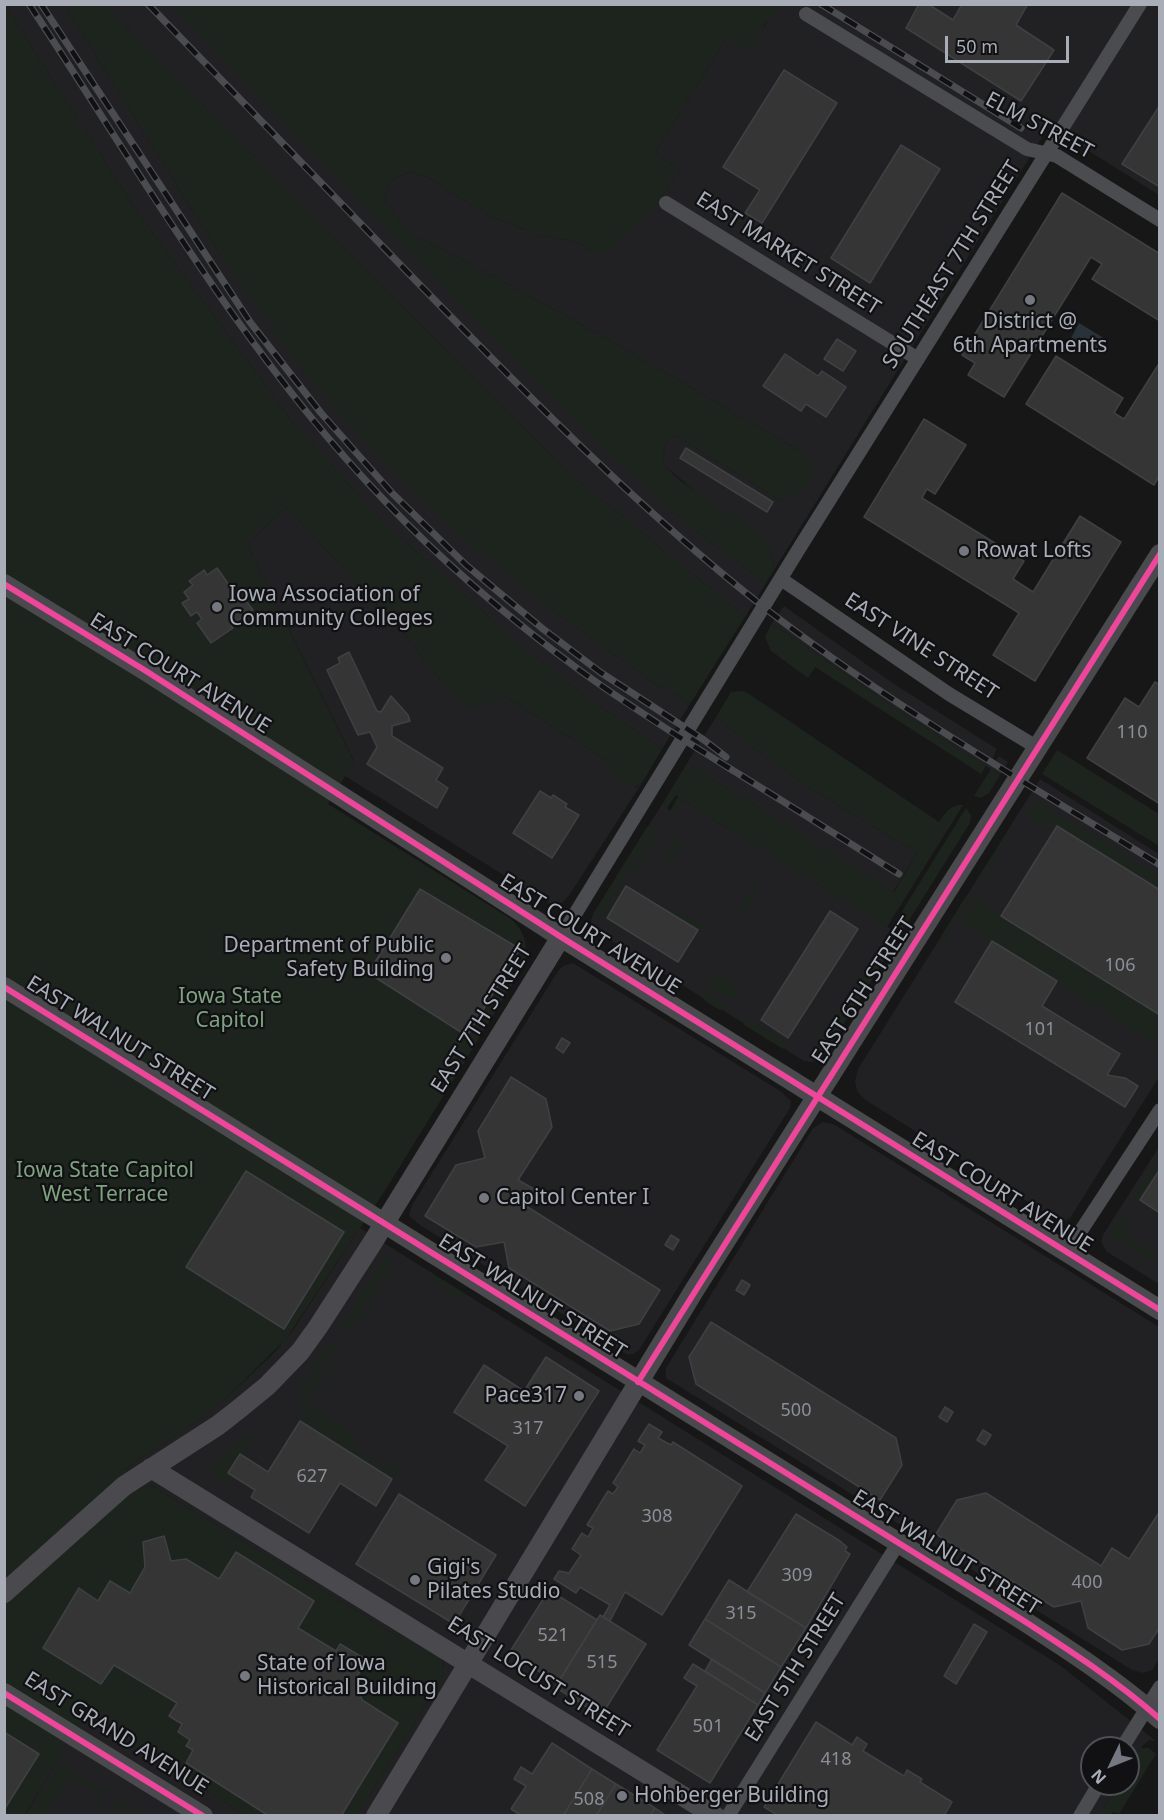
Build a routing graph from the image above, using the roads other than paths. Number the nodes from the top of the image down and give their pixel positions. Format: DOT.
graph roads {
  1 [pos="1140,4"];
  2 [pos="806,14"];
  3 [pos="1047,154"];
  4 [pos="666,202"];
  5 [pos="1160,220"];
  6 [pos="918,359"];
  7 [pos="800,547"];
  8 [pos="1160,554"];
  9 [pos="781,579"];
  10 [pos="4,584"];
  11 [pos="1040,744"];
  12 [pos="561,937"];
  13 [pos="4,987"];
  14 [pos="816,1096"];
  15 [pos="1160,1110"];
  16 [pos="384,1223"];
  17 [pos="1067,1252"];
  18 [pos="1160,1310"];
  19 [pos="638,1382"];
  20 [pos="151,1468"];
  21 [pos="899,1542"];
  22 [pos="4,1593"];
  23 [pos="468,1663"];
  24 [pos="1160,1687"];
  25 [pos="4,1693"];
  26 [pos="1153,1713"];
  27 [pos="1133,1736"];
  28 [pos="1092,1796"];
  29 [pos="203,1815"];
  30 [pos="376,1815"];
  31 [pos="715,1815"];
  32 [pos="728,1815"];
  33 [pos="1080,1815"];
  1 -- 3 [label="street, SOUTHEAST 7TH STREET"];
  2 -- 3 [label="street, ELM STREET"];
  3 -- 5 [label="street, ELM STREET"];
  3 -- 6 [label="street, SOUTHEAST 7TH STREET"];
  4 -- 6 [label="street, EAST MARKET STREET"];
  6 -- 7 [label="street, SOUTHEAST 7TH STREET"];
  7 -- 9 [label="street, EAST 7TH STREET"];
  8 -- 11 [label="street, EAST 6TH STREET"];
  9 -- 11 [label="street, EAST VINE STREET"];
  9 -- 12 [label="street, EAST 7TH STREET"];
  10 -- 12 [label="street, EAST COURT AVENUE"];
  11 -- 14 [label="street, EAST 6TH STREET"];
  12 -- 14 [label="street, EAST COURT AVENUE"];
  12 -- 16 [label="street, EAST 7TH STREET"];
  13 -- 16 [label="street, EAST WALNUT STREET"];
  14 -- 17 [label="street, EAST COURT AVENUE"];
  14 -- 19 [label="street, EAST 6TH STREET"];
  15 -- 17 [label="street"];
  16 -- 19 [label="street, EAST WALNUT STREET"];
  16 -- 20 [label="street, EAST 7TH STREET"];
  17 -- 18 [label="street, EAST COURT AVENUE"];
  19 -- 21 [label="street, EAST WALNUT STREET"];
  19 -- 23 [label="street, EAST 6TH STREET"];
  20 -- 22 [label="street, EAST 7TH STREET"];
  20 -- 23 [label="street, EAST LOCUST STREET"];
  21 -- 26 [label="street, EAST WALNUT STREET"];
  21 -- 32 [label="street, EAST 5TH STREET"];
  23 -- 30 [label="street, EAST 6TH STREET"];
  23 -- 31 [label="street, EAST LOCUST STREET"];
  24 -- 26 [label="street"];
  25 -- 29 [label="street, EAST GRAND AVENUE"];
  26 -- 27 [label="street"];
  28 -- 33 [label="street"];
}
